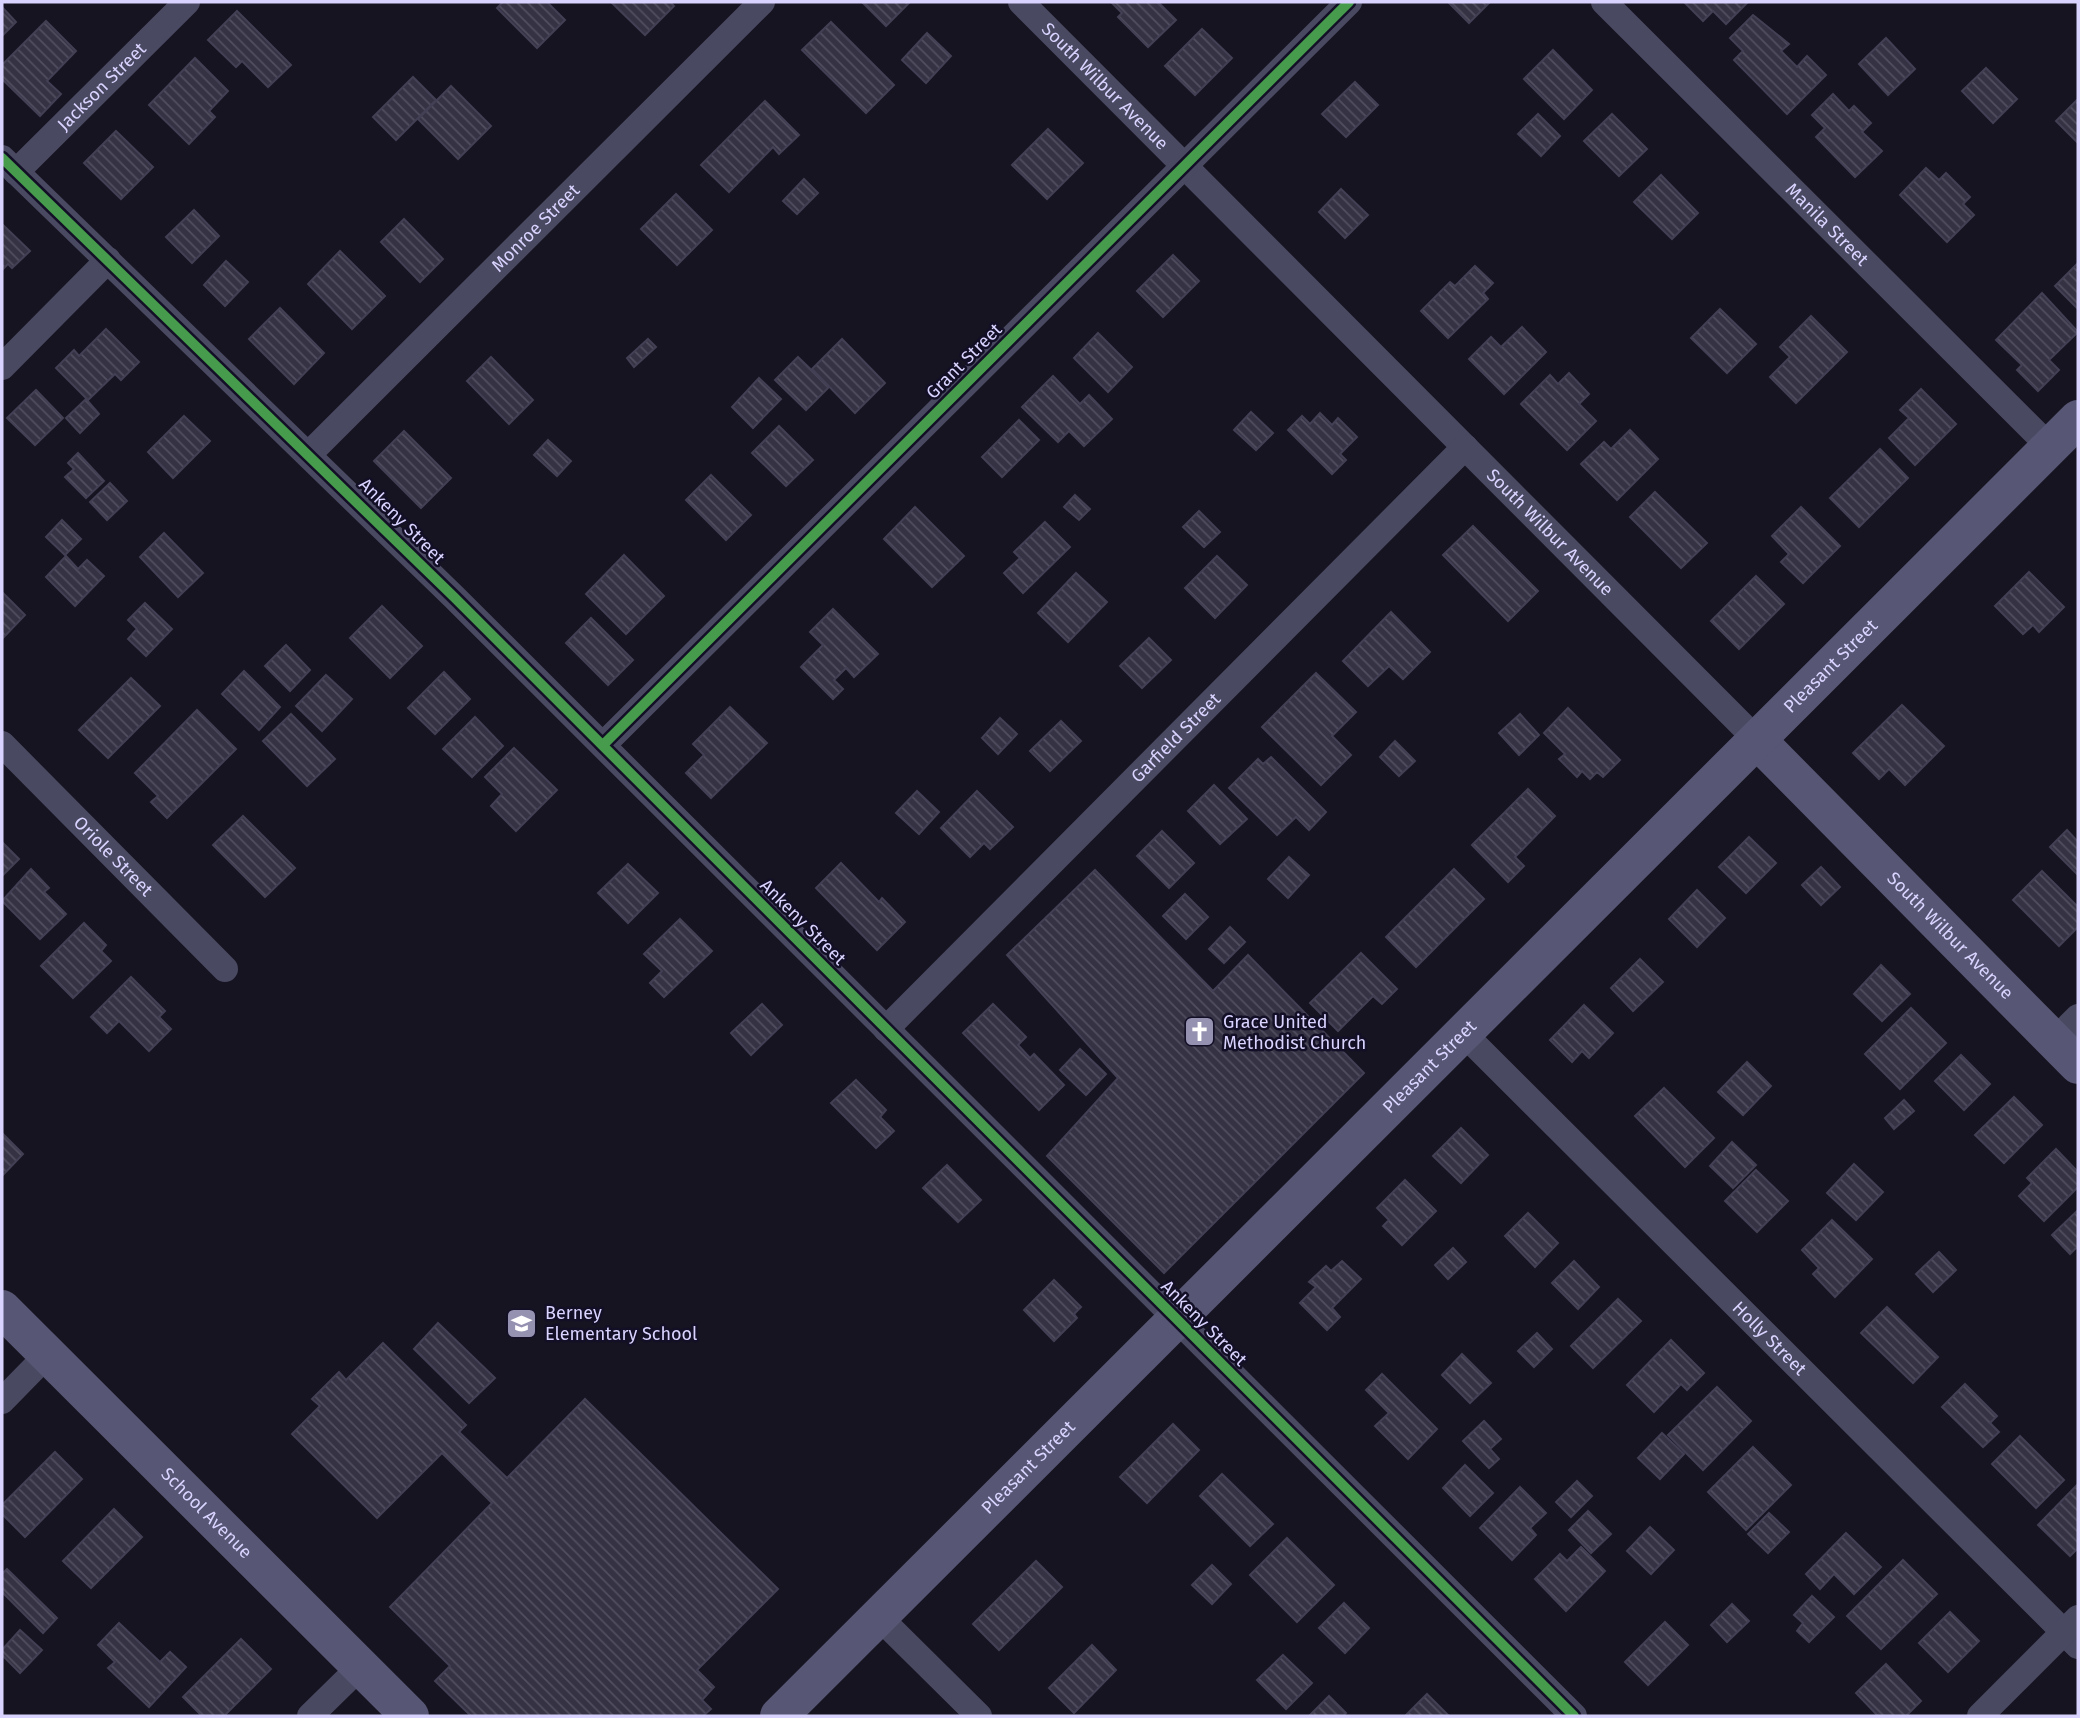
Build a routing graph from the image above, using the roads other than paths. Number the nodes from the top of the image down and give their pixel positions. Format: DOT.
graph roads {
  1 [pos="187,2"];
  2 [pos="761,2"];
  3 [pos="1021,2"];
  4 [pos="1349,2"];
  5 [pos="1604,2"];
  6 [pos="9,165"];
  7 [pos="1184,166"];
  8 [pos="108,260"];
  9 [pos="2,367"];
  10 [pos="2078,419"];
  11 [pos="1465,447"];
  12 [pos="2050,447"];
  13 [pos="309,454"];
  14 [pos="1757,740"];
  15 [pos="2,744"];
  16 [pos="603,745"];
  17 [pos="225,969"];
  18 [pos="886,1029"];
  19 [pos="1462,1032"];
  20 [pos="2070,1041"];
  21 [pos="2,1309"];
  22 [pos="1175,1320"];
  23 [pos="48,1354"];
  24 [pos="2,1401"];
  25 [pos="878,1616"];
  26 [pos="2074,1632"];
  27 [pos="360,1667"];
  28 [pos="310,1716"];
  29 [pos="410,1716"];
  30 [pos="779,1716"];
  31 [pos="979,1716"];
  32 [pos="1574,1716"];
  33 [pos="1980,1716"];
  1 -- 6 [label="street, Jackson Street"];
  2 -- 13 [label="street, Monroe Street"];
  3 -- 7 [label="street, South Wilbur Avenue"];
  4 -- 7 [label="street, Grant Street"];
  5 -- 12 [label="street, Manila Street"];
  6 -- 8 [label="street, Ankeny Street"];
  7 -- 11 [label="street, South Wilbur Avenue"];
  7 -- 16 [label="street, Grant Street"];
  8 -- 9 [label="street"];
  8 -- 13 [label="street, Ankeny Street"];
  10 -- 12 [label="main road, Pleasant Street"];
  11 -- 14 [label="street, South Wilbur Avenue"];
  11 -- 18 [label="street, Garfield Street"];
  12 -- 14 [label="main road, Pleasant Street"];
  13 -- 16 [label="street, Ankeny Street"];
  14 -- 19 [label="main road, Pleasant Street"];
  14 -- 20 [label="main road, South Wilbur Avenue"];
  15 -- 17 [label="street, Oriole Street"];
  16 -- 18 [label="street, Ankeny Street"];
  18 -- 22 [label="street, Ankeny Street"];
  19 -- 22 [label="main road, Pleasant Street"];
  19 -- 26 [label="street, Holly Street"];
  21 -- 23 [label="main road, School Avenue"];
  22 -- 25 [label="main road, Pleasant Street"];
  22 -- 32 [label="street, Ankeny Street"];
  23 -- 24 [label="street"];
  23 -- 27 [label="main road, School Avenue"];
  25 -- 30 [label="main road, Pleasant Street"];
  25 -- 31 [label="street"];
  26 -- 33 [label="street"];
  27 -- 28 [label="street"];
  27 -- 29 [label="main road, School Avenue"];
}
